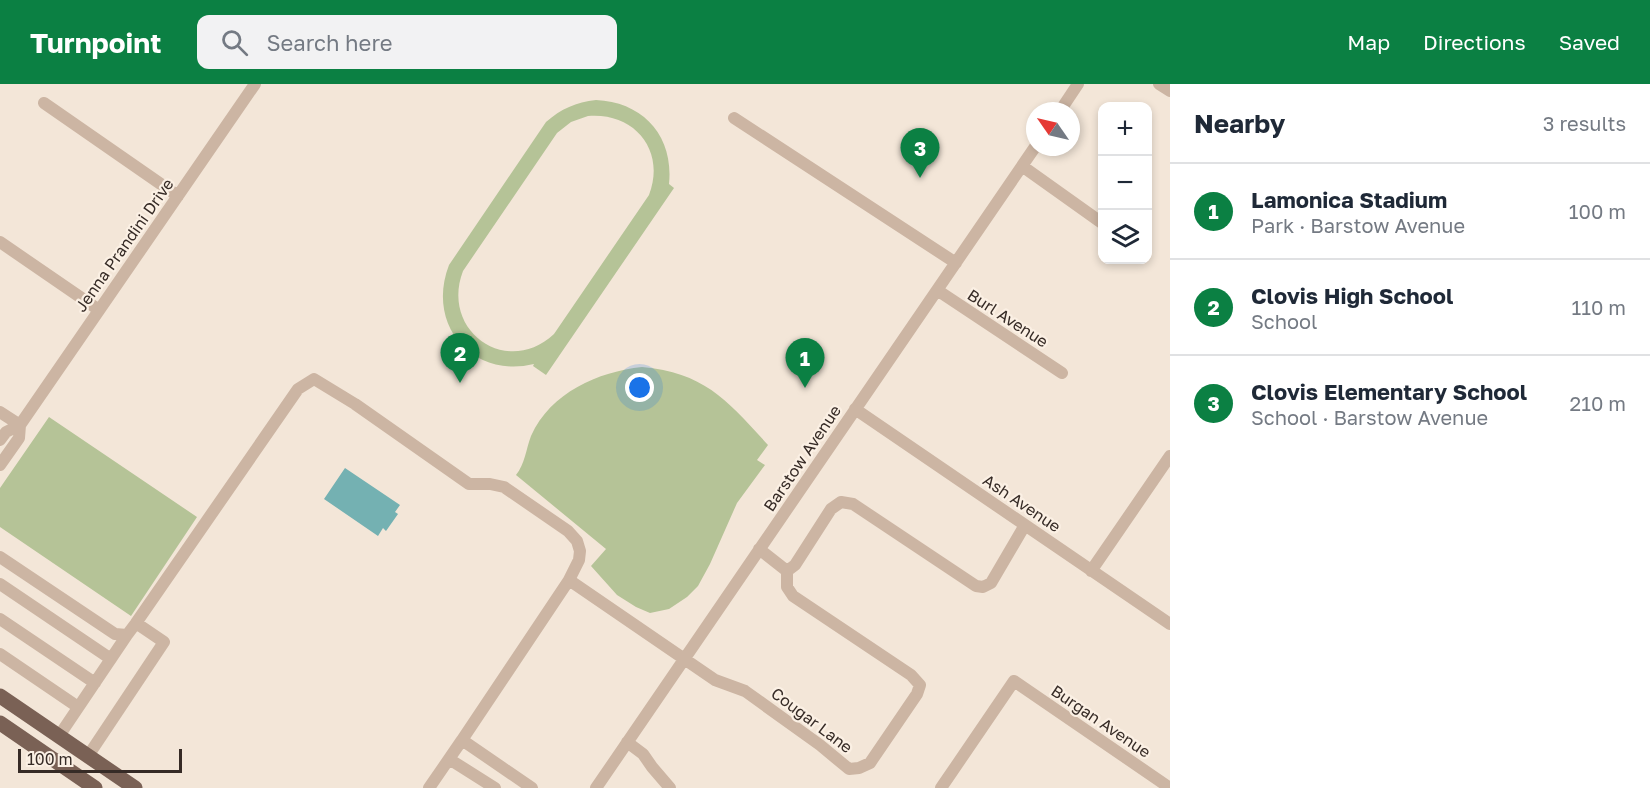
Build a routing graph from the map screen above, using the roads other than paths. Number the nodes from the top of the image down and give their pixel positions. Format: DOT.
graph roads {
  1 [pos="255,84"];
  2 [pos="1078,84"];
  3 [pos="1159,84"];
  4 [pos="1170,91"];
  5 [pos="1066,102"];
  6 [pos="44,104"];
  7 [pos="734,118"];
  8 [pos="1029,156"];
  9 [pos="1022,166"];
  10 [pos="178,196"];
  11 [pos="1098,220"];
  12 [pos="0,242"];
  13 [pos="956,263"];
  14 [pos="937,291"];
  15 [pos="99,310"];
  16 [pos="1062,372"];
  17 [pos="855,410"];
  18 [pos="0,412"];
  19 [pos="20,426"];
  20 [pos="0,440"];
  21 [pos="1170,456"];
  22 [pos="0,465"];
  23 [pos="1024,525"];
  24 [pos="759,549"];
  25 [pos="0,557"];
  26 [pos="787,571"];
  27 [pos="1091,571"];
  28 [pos="569,580"];
  29 [pos="0,584"];
  30 [pos="0,619"];
  31 [pos="136,623"];
  32 [pos="1170,624"];
  33 [pos="127,635"];
  34 [pos="0,654"];
  35 [pos="111,659"];
  36 [pos="683,660"];
  37 [pos="95,683"];
  38 [pos="0,696"];
  39 [pos="78,707"];
  40 [pos="0,712"];
  41 [pos="0,723"];
  42 [pos="59,736"];
  43 [pos="462,740"];
  44 [pos="627,742"];
  45 [pos="88,756"];
  46 [pos="449,759"];
  47 [pos="1169,784"];
  48 [pos="85,785"];
  49 [pos="118,788"];
  50 [pos="135,788"];
  51 [pos="429,788"];
  52 [pos="495,788"];
  53 [pos="532,788"];
  54 [pos="596,788"];
  55 [pos="670,788"];
  56 [pos="941,788"];
  1 -- 10 [label="street, Jenna Prandini Drive"];
  2 -- 5 [label="street"];
  3 -- 4 [label="street"];
  6 -- 10 [label="street"];
  7 -- 13 [label="street"];
  8 -- 9 [label="street, Barstow Avenue"];
  9 -- 11 [label="street"];
  9 -- 13 [label="street, Barstow Avenue"];
  10 -- 15 [label="street, Jenna Prandini Drive"];
  12 -- 15 [label="street"];
  13 -- 14 [label="street, Barstow Avenue"];
  14 -- 16 [label="street, Burl Avenue"];
  14 -- 17 [label="street, Barstow Avenue"];
  15 -- 19 [label="street, Jenna Prandini Drive"];
  17 -- 23 [label="street, Ash Avenue"];
  17 -- 24 [label="street, Barstow Avenue"];
  18 -- 19 [label="street"];
  19 -- 20 [label="street, Jenna Prandini Drive"];
  19 -- 22 [label="street, Jenna Prandini Drive"];
  21 -- 27 [label="street"];
  23 -- 26 [label="street"];
  23 -- 27 [label="street, Ash Avenue"];
  24 -- 26 [label="street"];
  24 -- 36 [label="street, Barstow Avenue"];
  25 -- 33 [label="street"];
  26 -- 36 [label="street, Cougar Lane"];
  27 -- 32 [label="street, Ash Avenue"];
  28 -- 31 [label="street"];
  28 -- 36 [label="street"];
  28 -- 43 [label="street"];
  29 -- 35 [label="street"];
  30 -- 37 [label="street"];
  31 -- 33 [label="street"];
  31 -- 45 [label="street"];
  33 -- 35 [label="street"];
  34 -- 39 [label="street"];
  35 -- 37 [label="street"];
  36 -- 44 [label="street, Barstow Avenue"];
  37 -- 39 [label="street"];
  38 -- 42 [label="main road"];
  39 -- 42 [label="street"];
  40 -- 45 [label="main road"];
  41 -- 48 [label="main road"];
  42 -- 45 [label="main road"];
  43 -- 46 [label="street"];
  43 -- 53 [label="street"];
  44 -- 54 [label="street, Barstow Avenue"];
  44 -- 55 [label="street"];
  45 -- 50 [label="main road"];
  46 -- 51 [label="street"];
  46 -- 52 [label="street"];
  47 -- 56 [label="street, Burgan Avenue"];
  48 -- 49 [label="main road"];
}
